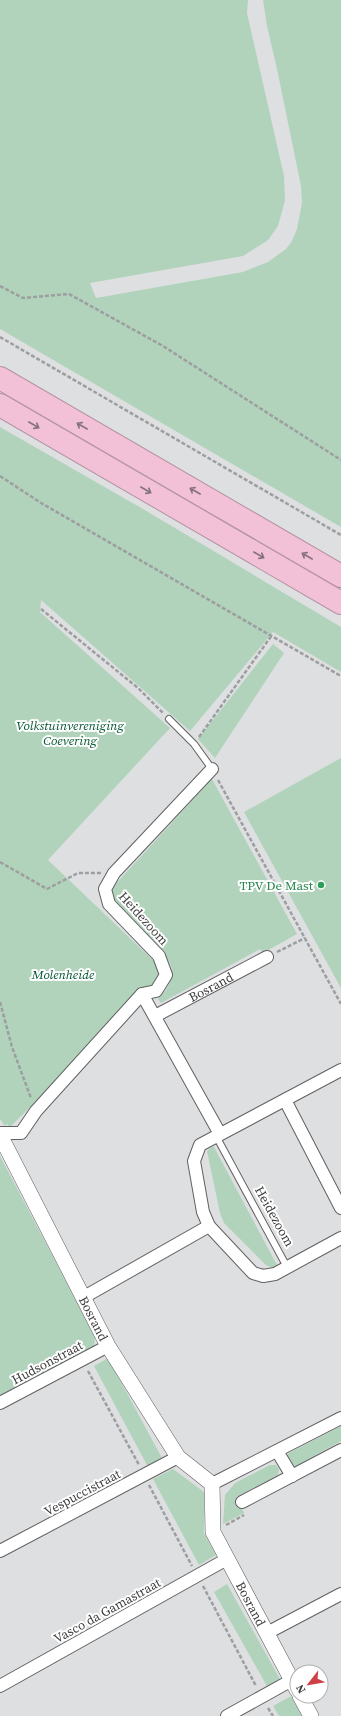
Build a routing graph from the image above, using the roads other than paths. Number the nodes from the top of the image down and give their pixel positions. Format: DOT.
graph roads {
  1 [pos="0,378"];
  2 [pos="0,405"];
  3 [pos="341,576"];
  4 [pos="341,603"];
  5 [pos="169,719"];
  6 [pos="212,769"];
  7 [pos="267,957"];
  8 [pos="142,994"];
  9 [pos="155,1016"];
  10 [pos="341,1070"];
  11 [pos="285,1100"];
  12 [pos="0,1134"];
  13 [pos="218,1135"];
  14 [pos="341,1208"];
  15 [pos="209,1226"];
  16 [pos="341,1238"];
  17 [pos="287,1267"];
  18 [pos="84,1297"];
  19 [pos="108,1346"];
  20 [pos="0,1403"];
  21 [pos="341,1418"];
  22 [pos="341,1450"];
  23 [pos="277,1451"];
  24 [pos="178,1457"];
  25 [pos="292,1476"];
  26 [pos="212,1484"];
  27 [pos="242,1502"];
  28 [pos="0,1551"];
  29 [pos="227,1559"];
  30 [pos="341,1594"];
  31 [pos="267,1633"];
  32 [pos="289,1674"];
  33 [pos="0,1686"];
  34 [pos="289,1687"];
  35 [pos="304,1704"];
  36 [pos="227,1716"];
  37 [pos="311,1716"];
  3 -- 1 [label="highway, one-way"];
  2 -- 4 [label="highway, one-way"];
  5 -- 6 [label="lane"];
  6 -- 8 [label="street, Heidezoom"];
  7 -- 9 [label="street, Bosrand"];
  8 -- 9 [label="street, Heidezoom"];
  8 -- 12 [label="street, Bosrand"];
  9 -- 13 [label="street, Heidezoom"];
  10 -- 11 [label="street, Heidezoom"];
  11 -- 13 [label="street, Heidezoom"];
  11 -- 14 [label="street"];
  12 -- 18 [label="street, Bosrand"];
  13 -- 15 [label="street, Heidezoom"];
  13 -- 17 [label="lane, Heidezoom"];
  15 -- 17 [label="street, Heidezoom"];
  15 -- 18 [label="street"];
  16 -- 17 [label="street, Heidezoom"];
  18 -- 19 [label="street, Bosrand"];
  19 -- 20 [label="street, Hudsonstraat"];
  19 -- 24 [label="street, Bosrand"];
  21 -- 23 [label="street"];
  22 -- 25 [label="street"];
  23 -- 25 [label="street"];
  23 -- 26 [label="street"];
  24 -- 26 [label="street, Bosrand"];
  24 -- 28 [label="street, Vespuccistraat"];
  25 -- 27 [label="street"];
  26 -- 29 [label="street, Bosrand"];
  29 -- 31 [label="street, Bosrand"];
  29 -- 33 [label="street, Vasco da Gamastraat"];
  30 -- 31 [label="street, Bosrand"];
  31 -- 32 [label="street, Bosrand"];
  34 -- 36 [label="street"];
  35 -- 37 [label="street"];
}
